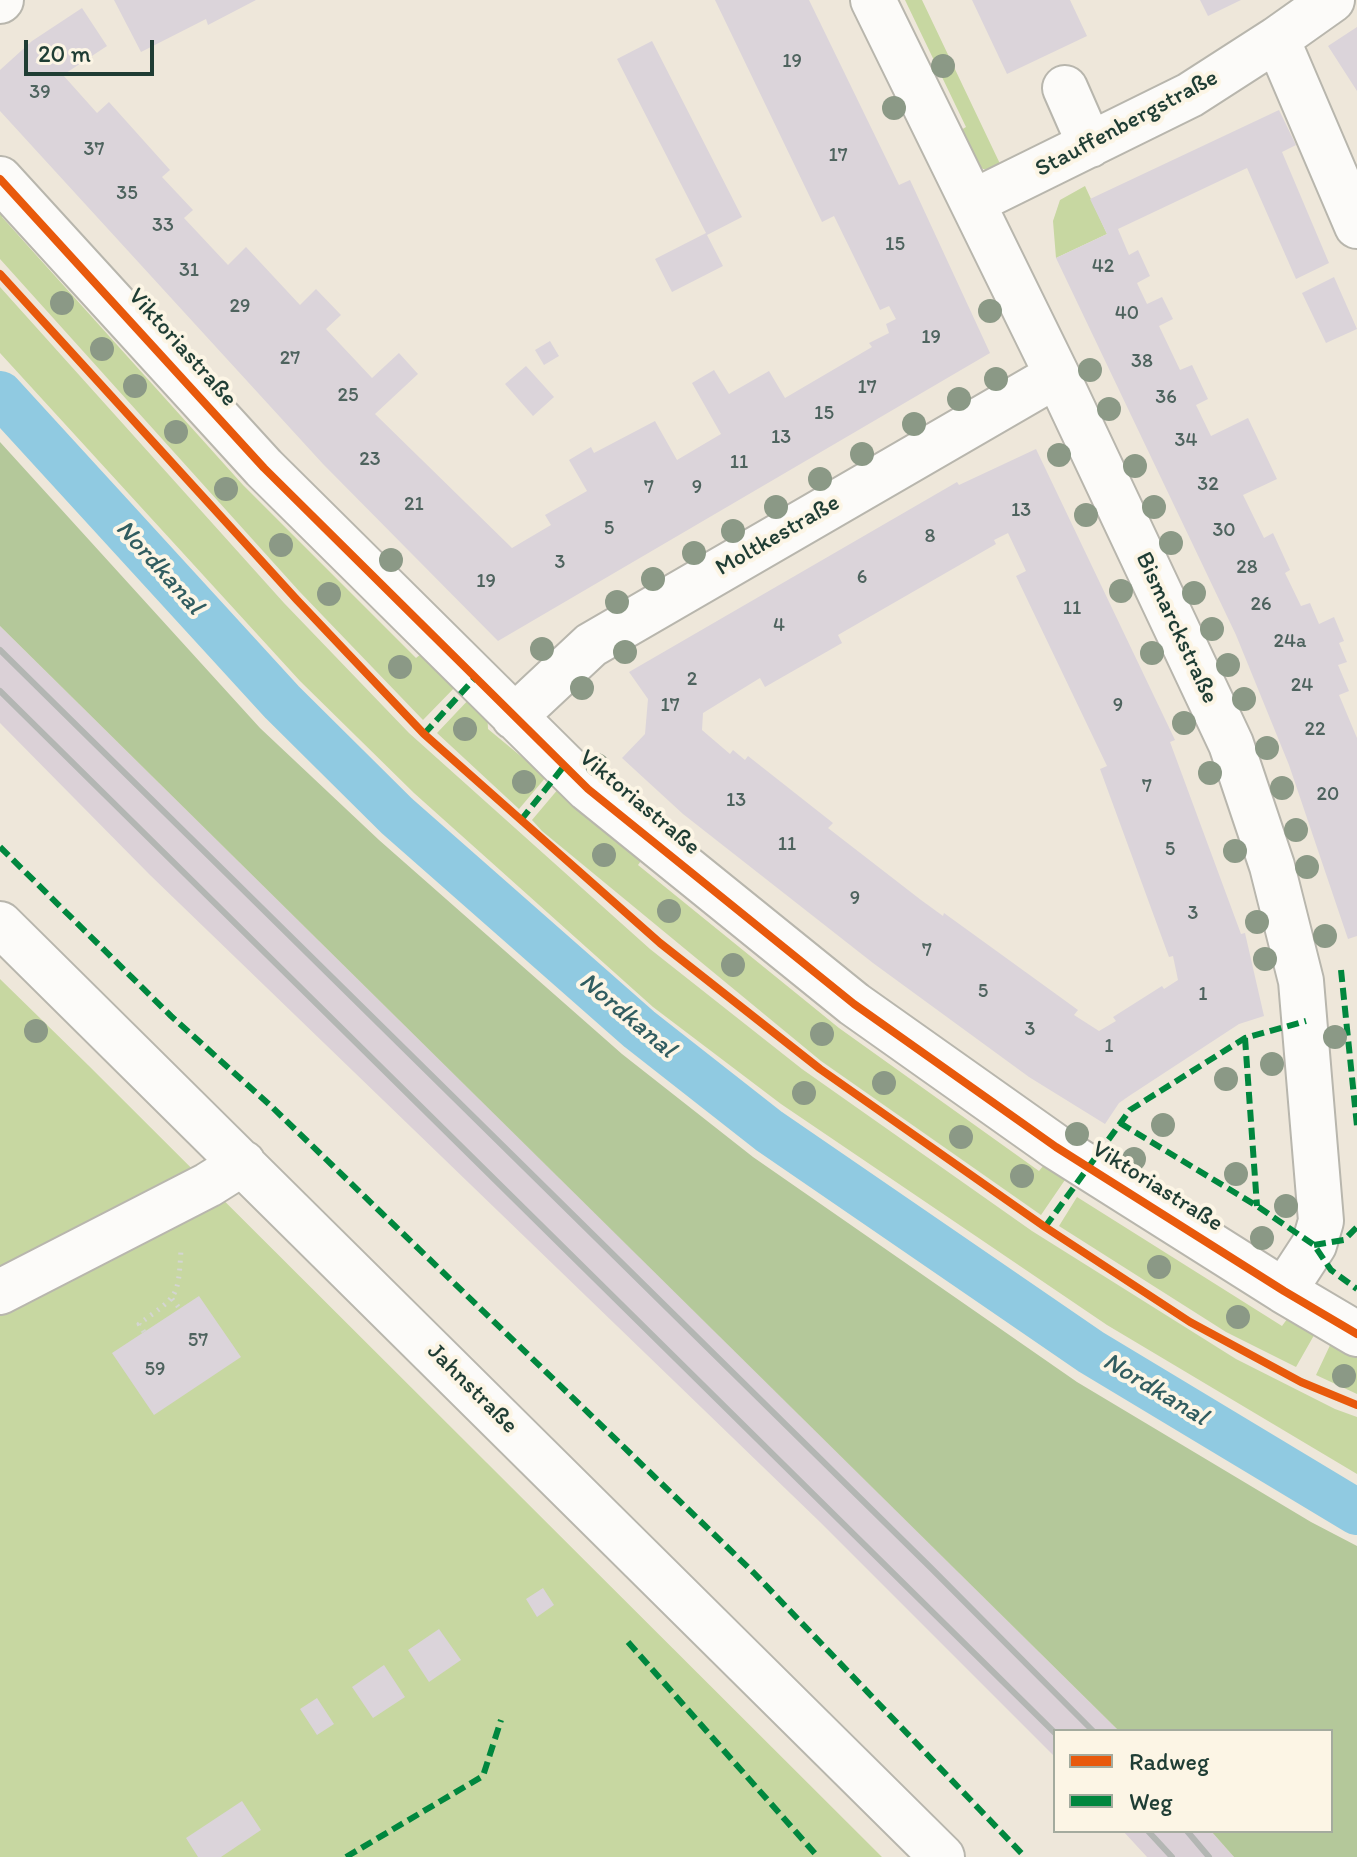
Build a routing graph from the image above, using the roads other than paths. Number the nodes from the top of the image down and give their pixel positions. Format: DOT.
graph roads {
  1 [pos="873,0"];
  2 [pos="1332,0"];
  3 [pos="1277,39"];
  4 [pos="1065,88"];
  5 [pos="1090,145"];
  6 [pos="0,179"];
  7 [pos="973,202"];
  8 [pos="1357,226"];
  9 [pos="1057,375"];
  10 [pos="514,717"];
  11 [pos="0,924"];
  12 [pos="243,1163"];
  13 [pos="1284,1291"];
  14 [pos="0,1292"];
  15 [pos="1357,1334"];
  16 [pos="942,1857"];
  1 -- 7 [label="street, Bismarckstraße"];
  2 -- 3 [label="street, Stauffenbergstraße"];
  3 -- 5 [label="street, Stauffenbergstraße"];
  3 -- 8 [label="street"];
  4 -- 5 [label="street"];
  5 -- 7 [label="street, Stauffenbergstraße"];
  6 -- 10 [label="street, Viktoriastraße"];
  7 -- 9 [label="street, Bismarckstraße"];
  9 -- 10 [label="street, Moltkestraße"];
  9 -- 13 [label="street, Bismarckstraße"];
  10 -- 13 [label="street, Viktoriastraße"];
  11 -- 12 [label="street, Jahnstraße"];
  12 -- 14 [label="street"];
  12 -- 16 [label="street, Jahnstraße"];
  13 -- 15 [label="street, Viktoriastraße"];
}
